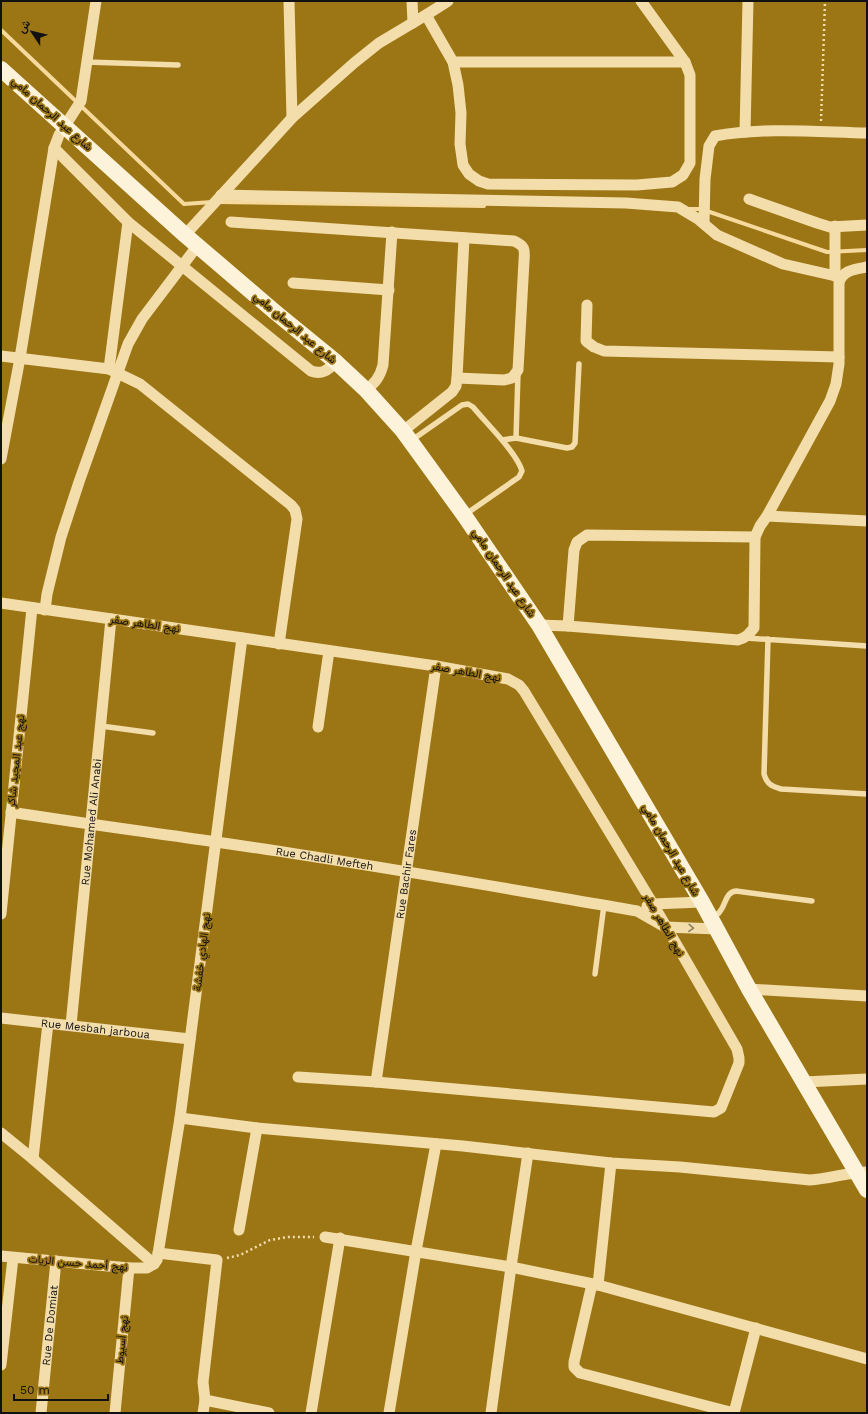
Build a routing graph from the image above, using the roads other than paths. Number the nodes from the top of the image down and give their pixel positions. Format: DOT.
graph roads {
  1 [pos="96,1"];
  2 [pos="290,1"];
  3 [pos="412,1"];
  4 [pos="448,1"];
  5 [pos="640,1"];
  6 [pos="748,1"];
  7 [pos="426,14"];
  8 [pos="413,23"];
  9 [pos="86,62"];
  10 [pos="453,62"];
  11 [pos="685,62"];
  12 [pos="178,65"];
  13 [pos="1,69"];
  14 [pos="292,118"];
  15 [pos="64,126"];
  16 [pos="745,132"];
  17 [pos="867,133"];
  18 [pos="54,148"];
  19 [pos="221,195"];
  20 [pos="749,199"];
  21 [pos="128,222"];
  22 [pos="231,222"];
  23 [pos="704,224"];
  24 [pos="867,225"];
  25 [pos="835,226"];
  26 [pos="392,232"];
  27 [pos="185,235"];
  28 [pos="464,238"];
  29 [pos="198,245"];
  30 [pos="182,266"];
  31 [pos="867,267"];
  32 [pos="837,276"];
  33 [pos="293,283"];
  34 [pos="388,290"];
  35 [pos="587,305"];
  36 [pos="1,356"];
  37 [pos="839,357"];
  38 [pos="20,358"];
  39 [pos="336,362"];
  40 [pos="579,364"];
  41 [pos="518,370"];
  42 [pos="113,371"];
  43 [pos="457,378"];
  44 [pos="366,390"];
  45 [pos="407,436"];
  46 [pos="516,438"];
  47 [pos="502,440"];
  48 [pos="1,459"];
  49 [pos="464,515"];
  50 [pos="767,516"];
  51 [pos="867,521"];
  52 [pos="756,537"];
  53 [pos="1,603"];
  54 [pos="32,608"];
  55 [pos="45,610"];
  56 [pos="112,619"];
  57 [pos="539,625"];
  58 [pos="568,626"];
  59 [pos="242,638"];
  60 [pos="746,638"];
  61 [pos="768,639"];
  62 [pos="279,644"];
  63 [pos="867,646"];
  64 [pos="329,651"];
  65 [pos="436,666"];
  66 [pos="101,726"];
  67 [pos="318,727"];
  68 [pos="153,733"];
  69 [pos="867,794"];
  70 [pos="11,812"];
  71 [pos="91,825"];
  72 [pos="216,842"];
  73 [pos="406,871"];
  74 [pos="812,901"];
  75 [pos="702,902"];
  76 [pos="653,904"];
  77 [pos="604,905"];
  78 [pos="637,911"];
  79 [pos="1,914"];
  80 [pos="714,924"];
  81 [pos="665,927"];
  82 [pos="595,974"];
  83 [pos="749,989"];
  84 [pos="867,996"];
  85 [pos="1,1018"];
  86 [pos="48,1023"];
  87 [pos="71,1025"];
  88 [pos="190,1039"];
  89 [pos="298,1077"];
  90 [pos="867,1079"];
  91 [pos="376,1082"];
  92 [pos="804,1082"];
  93 [pos="180,1118"];
  94 [pos="256,1128"];
  95 [pos="1,1133"];
  96 [pos="436,1144"];
  97 [pos="528,1153"];
  98 [pos="33,1159"];
  99 [pos="611,1162"];
  100 [pos="862,1172"];
  101 [pos="867,1190"];
  102 [pos="239,1230"];
  103 [pos="325,1237"];
  104 [pos="340,1238"];
  105 [pos="416,1251"];
  106 [pos="1,1256"];
  107 [pos="12,1258"];
  108 [pos="156,1258"];
  109 [pos="56,1261"];
  110 [pos="511,1267"];
  111 [pos="129,1268"];
  112 [pos="595,1284"];
  113 [pos="756,1328"];
  114 [pos="867,1359"];
  115 [pos="1,1365"];
  116 [pos="204,1400"];
  117 [pos="41,1413"];
  118 [pos="115,1413"];
  119 [pos="203,1413"];
  120 [pos="268,1413"];
  121 [pos="311,1413"];
  122 [pos="389,1413"];
  123 [pos="491,1413"];
  124 [pos="735,1413"];
  1 -- 9 [label="street"];
  2 -- 14 [label="street"];
  3 -- 8 [label="street"];
  4 -- 7 [label="street"];
  5 -- 11 [label="street"];
  6 -- 16 [label="street"];
  7 -- 8 [label="street"];
  7 -- 10 [label="street"];
  8 -- 14 [label="street"];
  9 -- 12 [label="lane"];
  9 -- 15 [label="street"];
  10 -- 11 [label="street"];
  10 -- 11 [label="street"];
  13 -- 15 [label="street, شارع عبد الرحمان مامي"];
  14 -- 19 [label="street"];
  15 -- 18 [label="street"];
  15 -- 27 [label="street, شارع عبد الرحمان مامي"];
  16 -- 17 [label="street"];
  16 -- 23 [label="street"];
  18 -- 21 [label="street"];
  18 -- 38 [label="street"];
  19 -- 23 [label="street"];
  19 -- 27 [label="street"];
  20 -- 25 [label="street"];
  21 -- 30 [label="street"];
  21 -- 42 [label="street"];
  22 -- 26 [label="street"];
  23 -- 32 [label="street"];
  24 -- 25 [label="street"];
  25 -- 32 [label="street"];
  26 -- 28 [label="street"];
  26 -- 34 [label="street"];
  27 -- 29 [label="street, شارع عبد الرحمان مامي"];
  28 -- 41 [label="street"];
  28 -- 43 [label="street"];
  29 -- 30 [label="street"];
  29 -- 39 [label="street, شارع عبد الرحمان مامي"];
  30 -- 39 [label="street"];
  30 -- 42 [label="street"];
  31 -- 32 [label="street"];
  32 -- 37 [label="street"];
  33 -- 34 [label="street"];
  34 -- 44 [label="street"];
  35 -- 37 [label="street"];
  36 -- 38 [label="street"];
  37 -- 50 [label="street"];
  38 -- 42 [label="street"];
  38 -- 48 [label="street"];
  39 -- 44 [label="street, شارع عبد الرحمان مامي"];
  40 -- 46 [label="lane"];
  41 -- 43 [label="street"];
  41 -- 46 [label="lane"];
  42 -- 55 [label="street"];
  42 -- 62 [label="street"];
  43 -- 45 [label="street"];
  44 -- 45 [label="street, شارع عبد الرحمان مامي"];
  45 -- 47 [label="lane"];
  45 -- 49 [label="street, شارع عبد الرحمان مامي"];
  46 -- 47 [label="lane"];
  47 -- 49 [label="lane"];
  49 -- 57 [label="street, شارع عبد الرحمان مامي"];
  50 -- 51 [label="street"];
  50 -- 52 [label="street"];
  52 -- 58 [label="street"];
  52 -- 60 [label="street"];
  53 -- 54 [label="street, نهج الطاهر صفر"];
  54 -- 55 [label="street, نهج الطاهر صفر"];
  54 -- 70 [label="street, نهج عبد المجيد شاكر"];
  55 -- 56 [label="street, نهج الطاهر صفر"];
  56 -- 59 [label="street, نهج الطاهر صفر"];
  56 -- 66 [label="street, Rue Mohamed Ali Anabi"];
  57 -- 58 [label="street"];
  57 -- 75 [label="street, شارع عبد الرحمان مامي"];
  58 -- 60 [label="street"];
  59 -- 62 [label="street, نهج الطاهر صفر"];
  59 -- 72 [label="street, نهج الهادي خفشة"];
  60 -- 61 [label="lane"];
  61 -- 63 [label="lane"];
  61 -- 69 [label="lane"];
  62 -- 64 [label="street, نهج الطاهر صفر"];
  64 -- 65 [label="street, نهج الطاهر صفر"];
  64 -- 67 [label="street"];
  65 -- 73 [label="street, Rue Bachir Fares"];
  65 -- 76 [label="street, نهج الطاهر صفر"];
  66 -- 68 [label="lane"];
  66 -- 71 [label="street, Rue Mohamed Ali Anabi"];
  70 -- 71 [label="street, Rue Chadli Mefteh"];
  70 -- 79 [label="street, نهج عبد المجيد شاكر"];
  71 -- 72 [label="street, Rue Chadli Mefteh"];
  71 -- 87 [label="street, Rue Mohamed Ali Anabi"];
  72 -- 73 [label="street, Rue Chadli Mefteh"];
  72 -- 88 [label="street, نهج الهادي خفشة"];
  73 -- 77 [label="street, Rue Chadli Mefteh"];
  73 -- 91 [label="street, Rue Bachir Fares"];
  74 -- 80 [label="lane"];
  75 -- 76 [label="street"];
  75 -- 80 [label="street, شارع عبد الرحمان مامي"];
  76 -- 78 [label="street"];
  76 -- 81 [label="street, نهج الطاهر صفر"];
  77 -- 78 [label="street, Rue Chadli Mefteh"];
  77 -- 82 [label="lane"];
  78 -- 81 [label="street"];
  81 -- 80 [label="street, one-way"];
  80 -- 83 [label="street, شارع عبد الرحمان مامي"];
  81 -- 91 [label="street, نهج الطاهر صفر"];
  83 -- 84 [label="street"];
  83 -- 92 [label="street, شارع عبد الرحمان مامي"];
  85 -- 86 [label="street, Rue Mesbah jarboua"];
  86 -- 87 [label="street, Rue Mesbah jarboua"];
  86 -- 98 [label="street"];
  87 -- 88 [label="street, Rue Mesbah jarboua"];
  88 -- 93 [label="street, نهج الهادي خفشة"];
  89 -- 91 [label="street"];
  90 -- 92 [label="street"];
  92 -- 100 [label="street, شارع عبد الرحمان مامي"];
  93 -- 94 [label="street"];
  93 -- 108 [label="street, نهج الهادي خفشة"];
  94 -- 96 [label="street"];
  94 -- 102 [label="street"];
  95 -- 98 [label="street"];
  96 -- 97 [label="street"];
  96 -- 105 [label="street"];
  97 -- 99 [label="street"];
  97 -- 110 [label="street"];
  98 -- 108 [label="street"];
  99 -- 100 [label="street"];
  99 -- 112 [label="street"];
  100 -- 101 [label="street, شارع عبد الرحمان مامي"];
  103 -- 104 [label="street"];
  104 -- 105 [label="street"];
  104 -- 121 [label="street"];
  105 -- 110 [label="street"];
  105 -- 122 [label="street"];
  106 -- 107 [label="street, نهج أحمد حسن الزيات"];
  107 -- 109 [label="street, نهج أحمد حسن الزيات"];
  107 -- 115 [label="street"];
  108 -- 111 [label="street, نهج أحمد حسن الزيات"];
  108 -- 116 [label="street, نهج أحمد حسن الزيات"];
  109 -- 111 [label="street, نهج أحمد حسن الزيات"];
  109 -- 117 [label="street, Rue De Domiat"];
  110 -- 112 [label="street"];
  110 -- 123 [label="street"];
  111 -- 118 [label="street, نهج أسيوط"];
  112 -- 113 [label="street"];
  112 -- 124 [label="street"];
  113 -- 114 [label="street"];
  113 -- 124 [label="street"];
  116 -- 119 [label="street"];
  116 -- 120 [label="street"];
}
